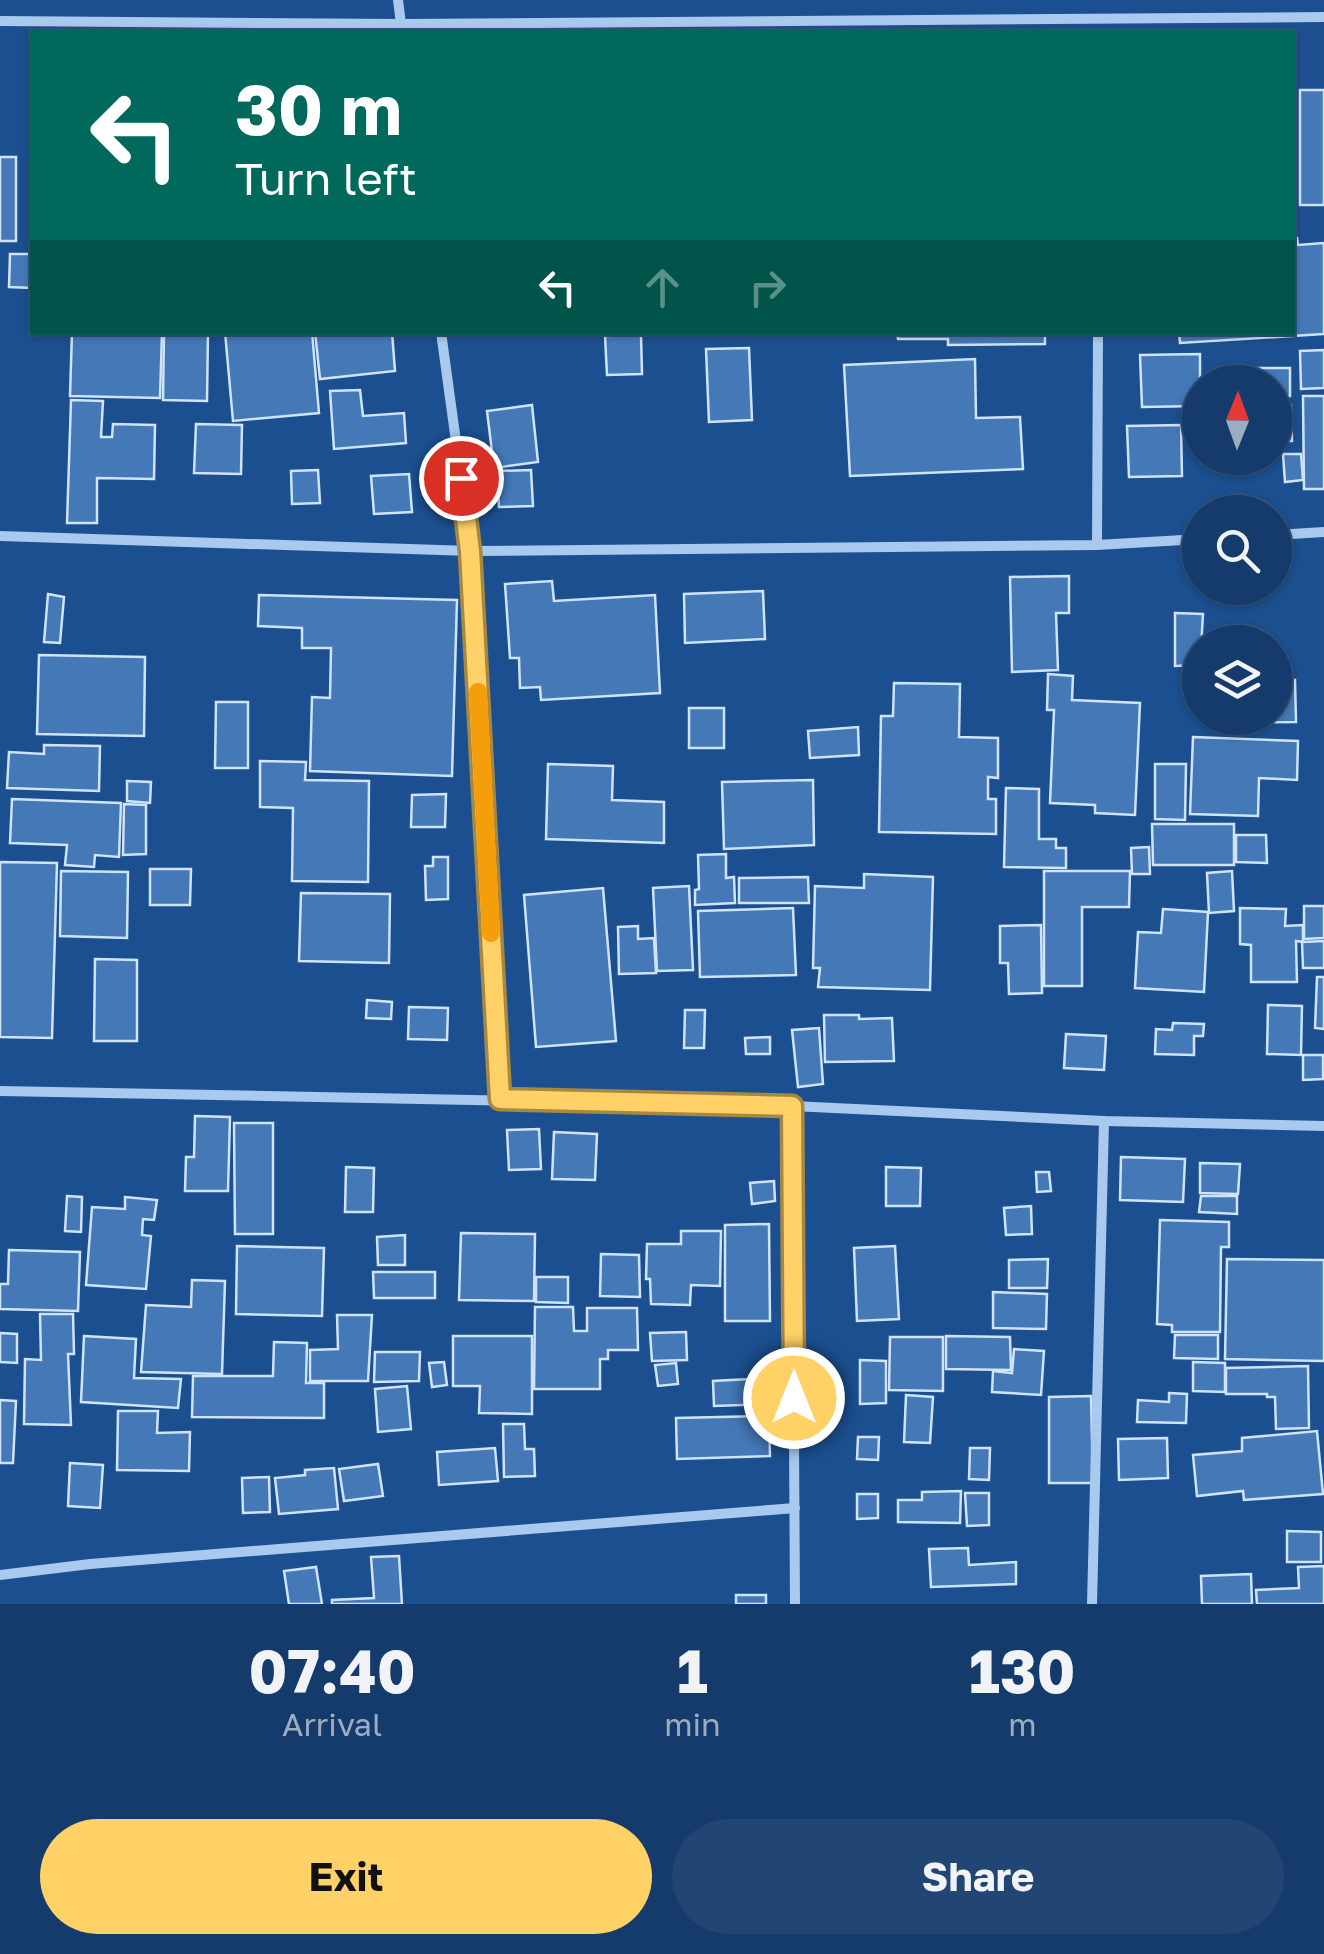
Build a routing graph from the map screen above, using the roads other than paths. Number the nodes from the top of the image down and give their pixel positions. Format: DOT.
graph roads {
  1 [pos="398,0"];
  2 [pos="1288,0"];
  3 [pos="1287,16"];
  4 [pos="1324,17"];
  5 [pos="0,21"];
  6 [pos="1100,27"];
  7 [pos="401,28"];
  8 [pos="442,335"];
  9 [pos="1098,335"];
  10 [pos="1324,532"];
  11 [pos="1292,534"];
  12 [pos="0,536"];
  13 [pos="1182,540"];
  14 [pos="1097,544"];
  15 [pos="470,551"];
  16 [pos="0,1090"];
  17 [pos="500,1099"];
  18 [pos="792,1106"];
  19 [pos="1104,1121"];
  20 [pos="1324,1126"];
  21 [pos="795,1508"];
  22 [pos="0,1576"];
  23 [pos="795,1604"];
  24 [pos="1092,1604"];
  1 -- 7 [label="street"];
  2 -- 3 [label="street"];
  3 -- 4 [label="street"];
  3 -- 6 [label="street"];
  5 -- 7 [label="street"];
  6 -- 7 [label="street"];
  8 -- 15 [label="street"];
  9 -- 14 [label="street"];
  10 -- 11 [label="street"];
  12 -- 15 [label="street"];
  13 -- 14 [label="street"];
  14 -- 15 [label="street"];
  15 -- 17 [label="street"];
  16 -- 17 [label="street"];
  17 -- 18 [label="street"];
  18 -- 19 [label="street"];
  18 -- 21 [label="street"];
  19 -- 20 [label="street"];
  19 -- 24 [label="street"];
  21 -- 22 [label="street"];
  21 -- 23 [label="street"];
}
